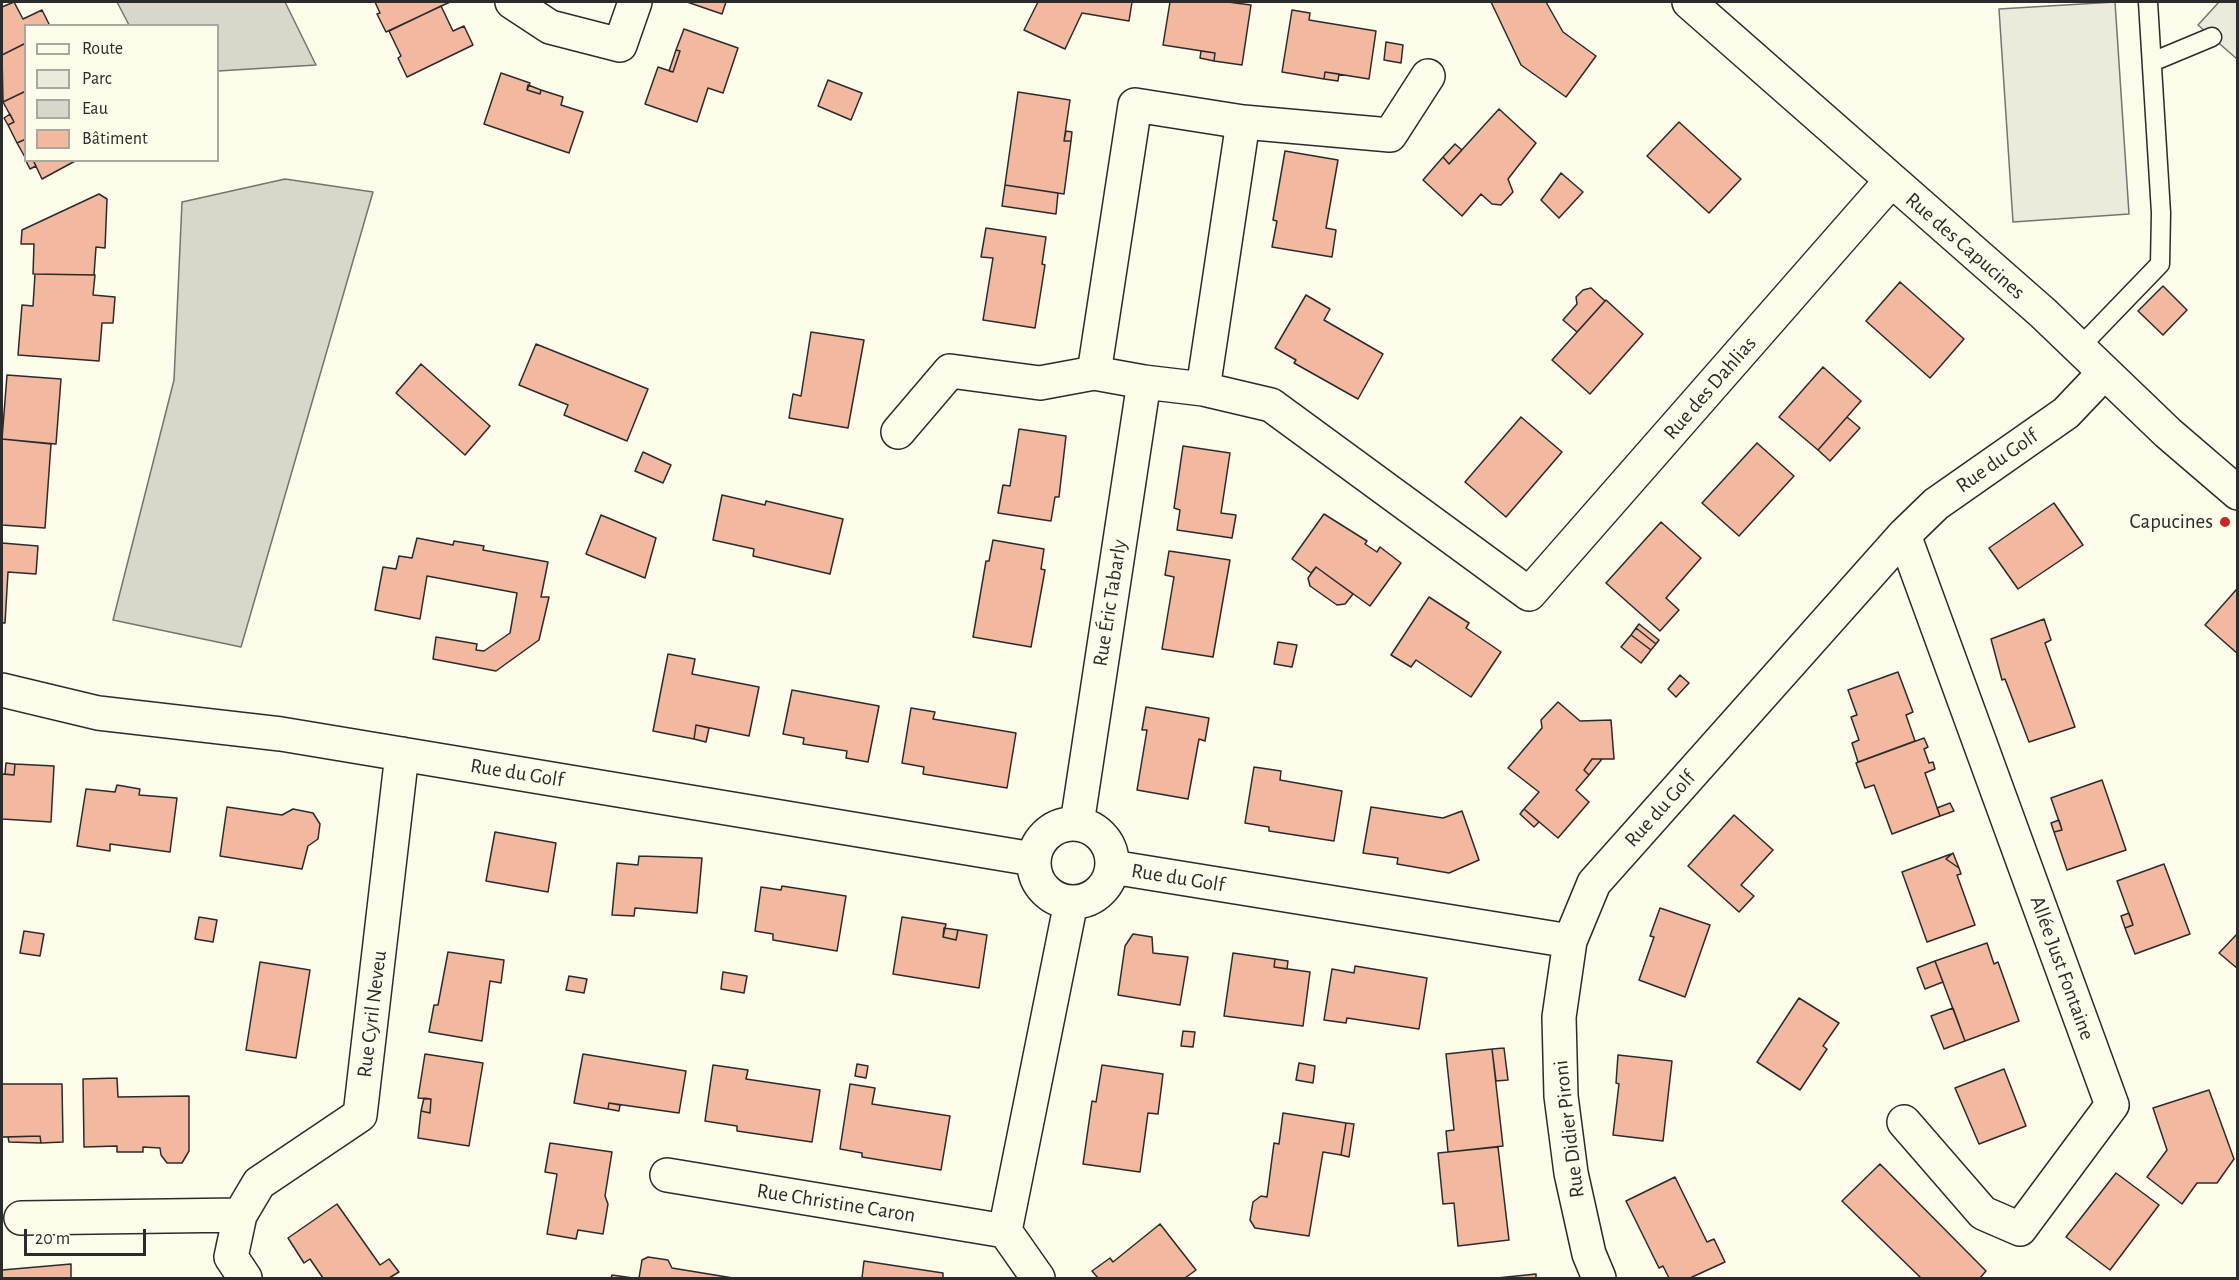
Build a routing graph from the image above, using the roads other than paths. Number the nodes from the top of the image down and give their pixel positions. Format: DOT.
graph roads {
  1 [pos="512,2"];
  2 [pos="635,2"];
  3 [pos="1689,2"];
  4 [pos="2148,2"];
  5 [pos="2212,37"];
  6 [pos="2152,62"];
  7 [pos="1428,76"];
  8 [pos="1243,122"];
  9 [pos="1891,181"];
  10 [pos="2079,348"];
  11 [pos="1094,373"];
  12 [pos="2104,373"];
  13 [pos="1144,382"];
  14 [pos="1203,389"];
  15 [pos="898,432"];
  16 [pos="2238,493"];
  17 [pos="1905,535"];
  18 [pos="2,690"];
  19 [pos="402,754"];
  20 [pos="1077,824"];
  21 [pos="1034,859"];
  22 [pos="1112,867"];
  23 [pos="1071,902"];
  24 [pos="1570,941"];
  25 [pos="1904,1122"];
  26 [pos="667,1175"];
  27 [pos="240,1215"];
  28 [pos="21,1218"];
  29 [pos="1005,1231"];
  30 [pos="245,1278"];
  31 [pos="1038,1278"];
  32 [pos="1599,1278"];
  1 -- 2 [label="street"];
  3 -- 9 [label="street, Rue des Capucines"];
  4 -- 6 [label="lane"];
  5 -- 6 [label="lane"];
  6 -- 10 [label="lane"];
  7 -- 8 [label="street"];
  8 -- 11 [label="street"];
  8 -- 14 [label="street"];
  9 -- 10 [label="street, Rue des Capucines"];
  9 -- 14 [label="street, Rue des Dahlias"];
  10 -- 12 [label="street, Rue des Capucines"];
  11 -- 13 [label="street"];
  11 -- 15 [label="street"];
  12 -- 16 [label="street, Rue des Capucines"];
  12 -- 17 [label="street, Rue du Golf"];
  13 -- 14 [label="street"];
  13 -- 20 [label="street, Rue Éric Tabarly"];
  17 -- 24 [label="street, Rue du Golf"];
  17 -- 25 [label="street, Allée Just Fontaine"];
  18 -- 19 [label="street, Rue du Golf"];
  19 -- 21 [label="street, Rue du Golf"];
  19 -- 27 [label="street, Rue Cyril Neveu"];
  20 -- 21 [label="street"];
  20 -- 22 [label="street"];
  21 -- 23 [label="street"];
  22 -- 23 [label="street"];
  22 -- 24 [label="street, Rue du Golf"];
  23 -- 29 [label="street"];
  24 -- 32 [label="street, Rue Didier Pironi"];
  26 -- 29 [label="street, Rue Christine Caron"];
  27 -- 28 [label="street"];
  27 -- 30 [label="street, Rue Cyril Neveu"];
  29 -- 31 [label="street"];
}
